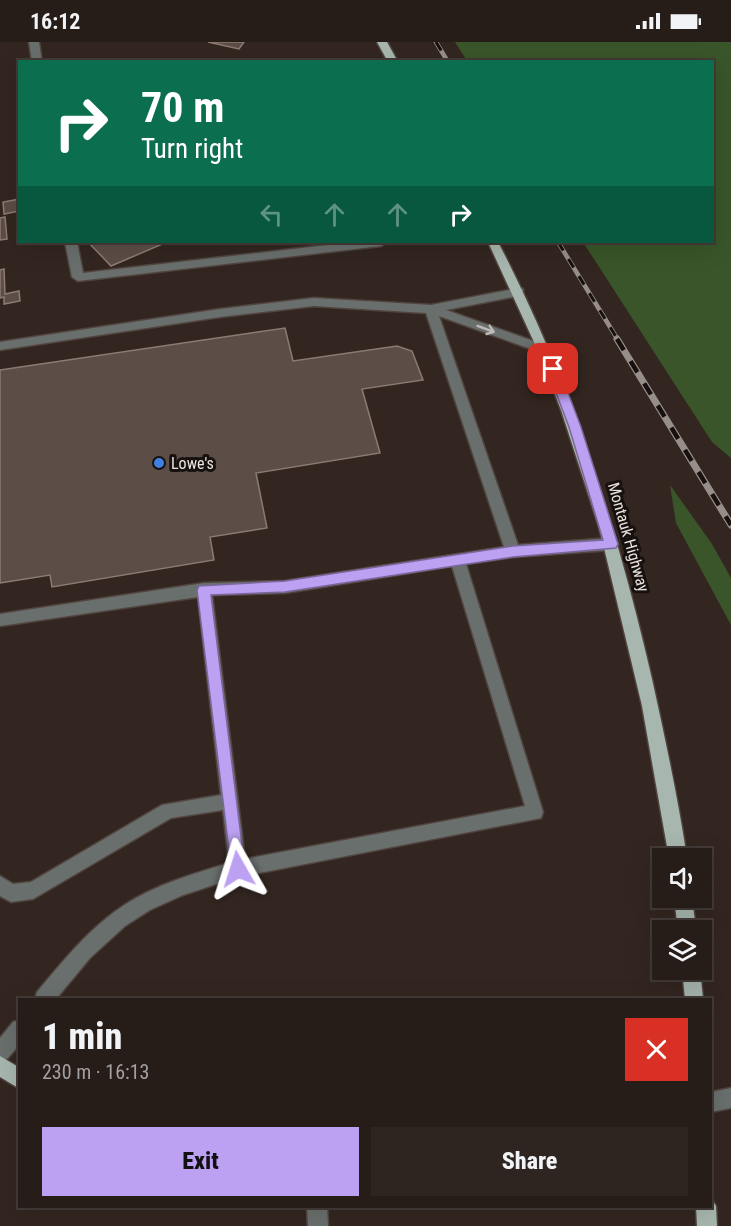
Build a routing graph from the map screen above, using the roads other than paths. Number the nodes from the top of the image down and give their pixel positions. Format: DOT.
graph roads {
  1 [pos="34,42"];
  2 [pos="382,42"];
  3 [pos="37,60"];
  4 [pos="392,60"];
  5 [pos="71,243"];
  6 [pos="372,243"];
  7 [pos="494,243"];
  8 [pos="519,292"];
  9 [pos="431,309"];
  10 [pos="0,346"];
  11 [pos="546,351"];
  12 [pos="611,544"];
  13 [pos="513,551"];
  14 [pos="457,559"];
  15 [pos="204,590"];
  16 [pos="0,620"];
  17 [pos="230,801"];
  18 [pos="676,848"];
  19 [pos="238,869"];
  20 [pos="0,885"];
  21 [pos="692,980"];
  22 [pos="45,998"];
  23 [pos="694,998"];
  24 [pos="18,1031"];
  25 [pos="0,1052"];
  26 [pos="0,1066"];
  27 [pos="18,1079"];
  28 [pos="731,1098"];
  29 [pos="712,1102"];
  30 [pos="317,1208"];
  31 [pos="706,1208"];
  32 [pos="318,1226"];
  33 [pos="707,1226"];
  1 -- 3 [label="street"];
  2 -- 4 [label="main road"];
  5 -- 6 [label="street"];
  7 -- 8 [label="main road, Montauk Highway"];
  8 -- 9 [label="street"];
  8 -- 11 [label="main road, Montauk Highway"];
  9 -- 10 [label="street"];
  9 -- 11 [label="street, one-way"];
  9 -- 13 [label="street"];
  11 -- 12 [label="main road, Montauk Highway"];
  12 -- 13 [label="street"];
  12 -- 18 [label="main road, Montauk Highway"];
  13 -- 14 [label="street"];
  14 -- 15 [label="street"];
  14 -- 19 [label="street"];
  15 -- 16 [label="street"];
  15 -- 17 [label="street"];
  17 -- 19 [label="street"];
  17 -- 20 [label="street"];
  19 -- 22 [label="street"];
  21 -- 23 [label="main road"];
  24 -- 25 [label="street"];
  26 -- 27 [label="main road"];
  28 -- 29 [label="street"];
  30 -- 32 [label="street"];
  31 -- 33 [label="main road"];
}
